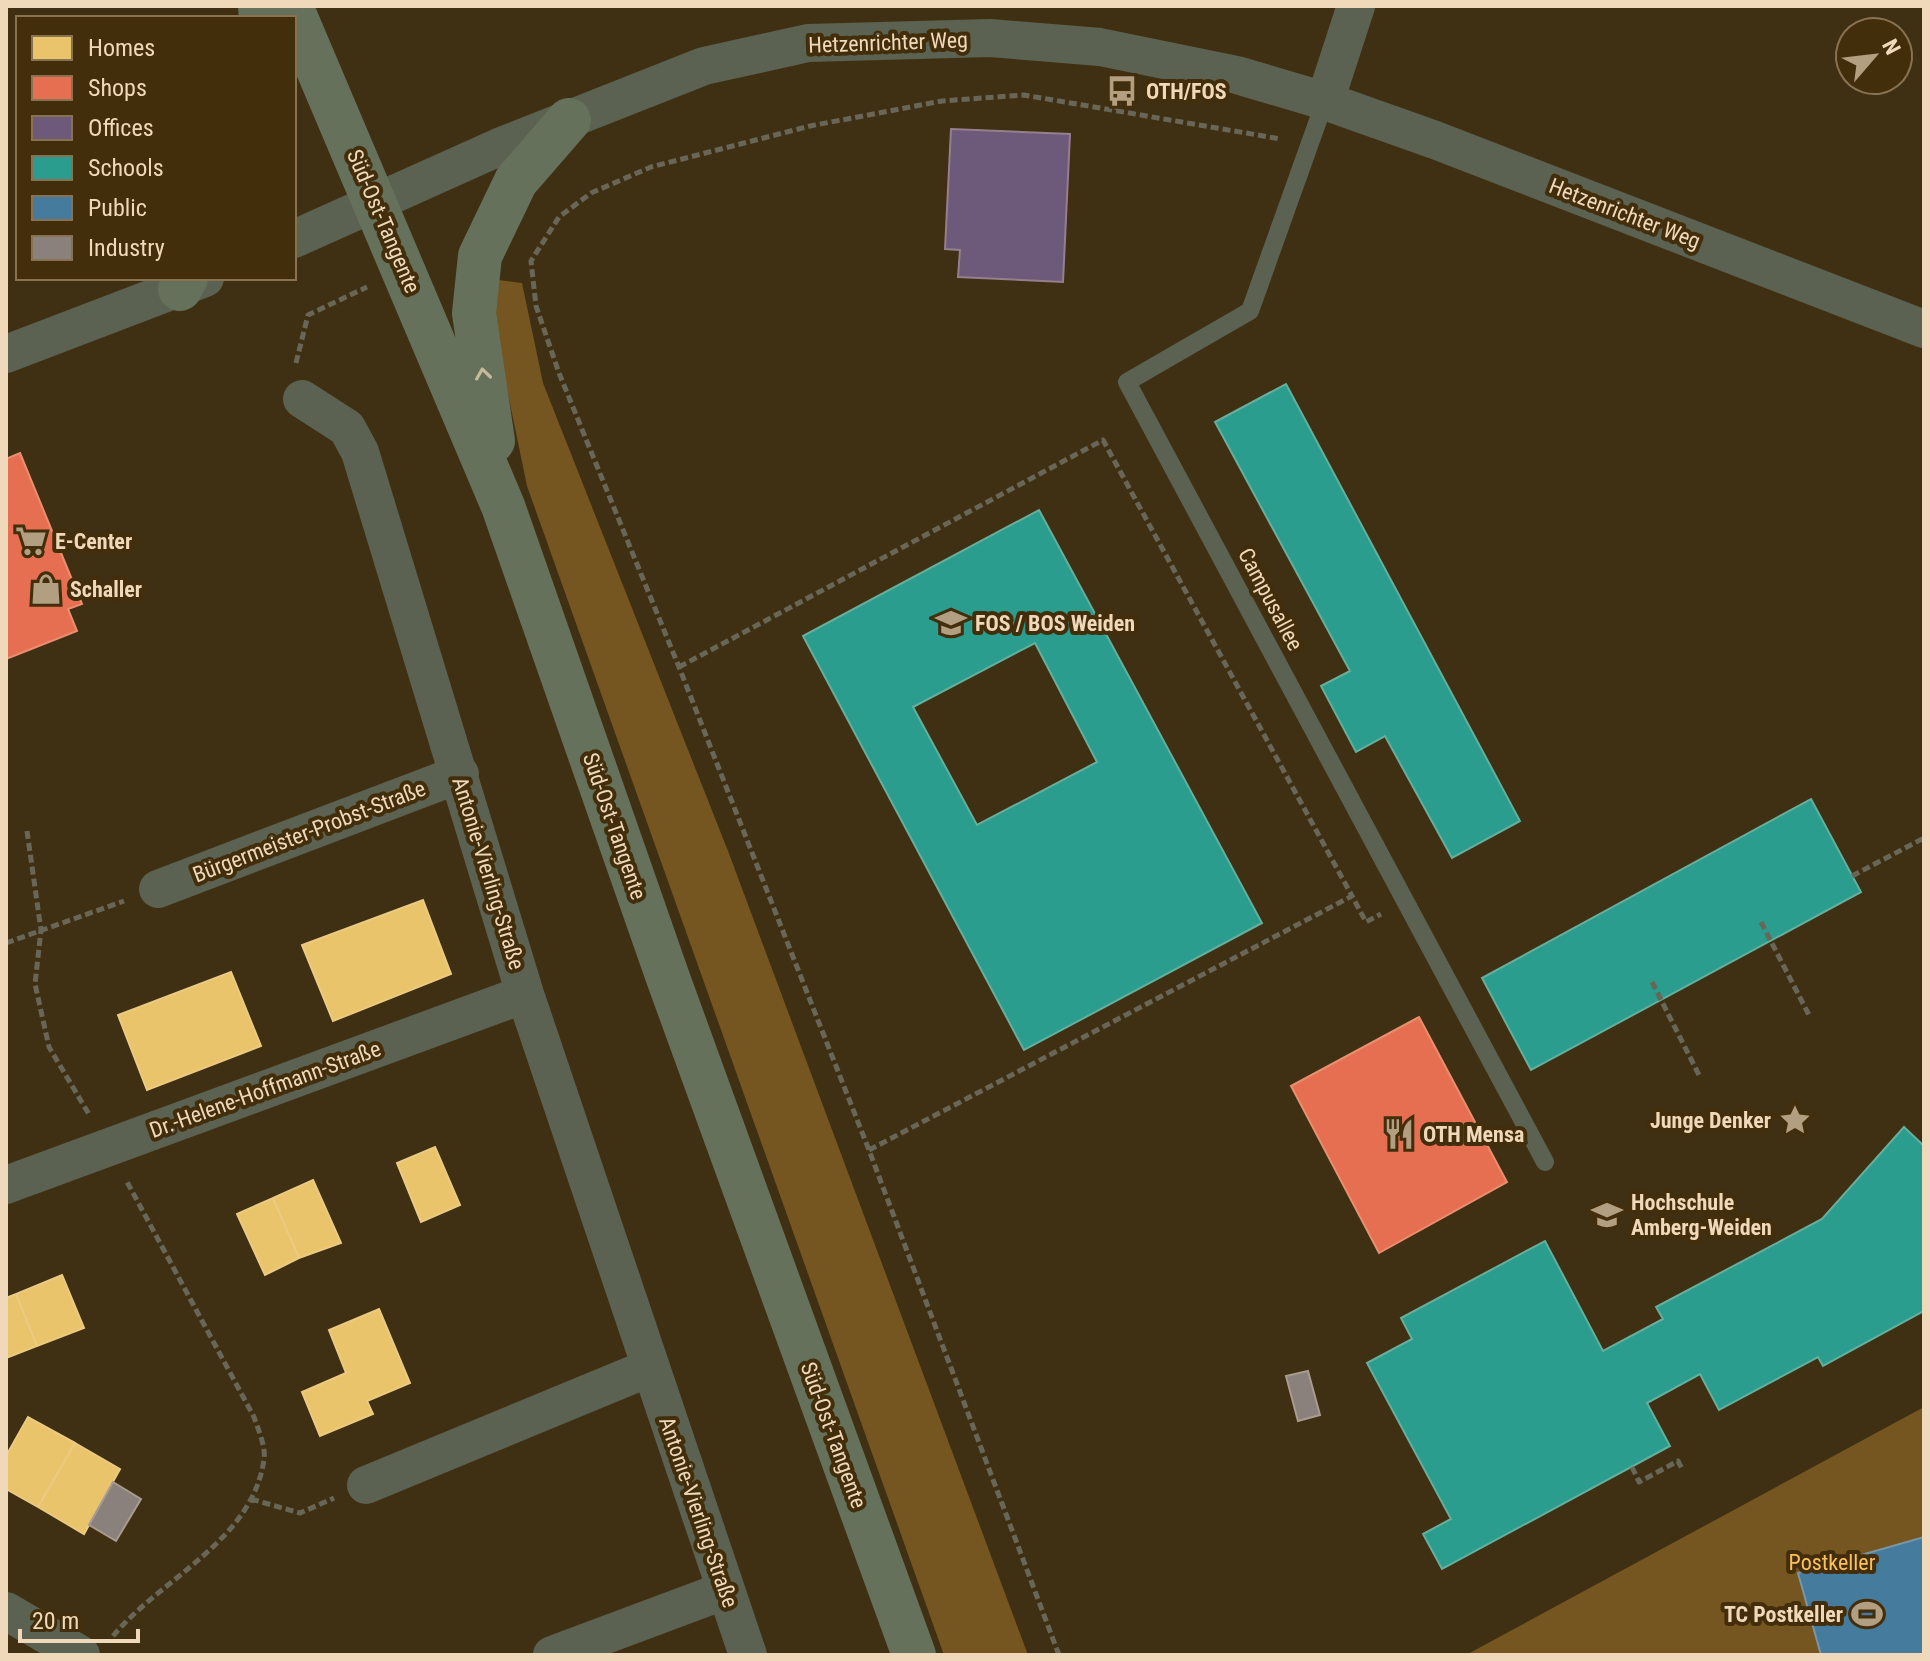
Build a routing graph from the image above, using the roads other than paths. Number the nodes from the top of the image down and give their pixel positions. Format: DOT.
graph roads {
  1 [pos="1356,6"];
  2 [pos="296,17"];
  3 [pos="1325,101"];
  4 [pos="569,120"];
  5 [pos="377,202"];
  6 [pos="296,238"];
  7 [pos="190,282"];
  8 [pos="1924,329"];
  9 [pos="6,354"];
  10 [pos="302,399"];
  11 [pos="503,506"];
  12 [pos="460,774"];
  13 [pos="158,889"];
  14 [pos="525,994"];
  15 [pos="1545,1162"];
  16 [pos="6,1185"];
  17 [pos="649,1368"];
  18 [pos="366,1485"];
  19 [pos="726,1590"];
  20 [pos="6,1611"];
  21 [pos="92,1651"];
  22 [pos="552,1655"];
  23 [pos="748,1655"];
  24 [pos="914,1655"];
  1 -- 3 [label="street"];
  2 -- 5 [label="main road, Süd-Ost-Tangente"];
  3 -- 4 [label="street, Hetzenrichter Weg"];
  3 -- 8 [label="street, Hetzenrichter Weg"];
  3 -- 15 [label="lane, Campusallee"];
  4 -- 5 [label="street, Hetzenrichter Weg"];
  11 -- 4 [label="main road, one-way"];
  5 -- 6 [label="street"];
  5 -- 11 [label="main road, Süd-Ost-Tangente"];
  7 -- 9 [label="street"];
  10 -- 12 [label="street, Antonie-Vierling-Straße"];
  11 -- 24 [label="main road, Süd-Ost-Tangente"];
  12 -- 13 [label="street, Bürgermeister-Probst-Straße"];
  12 -- 14 [label="street, Antonie-Vierling-Straße"];
  14 -- 16 [label="street, Dr.-Helene-Hoffmann-Straße"];
  14 -- 17 [label="street, Antonie-Vierling-Straße"];
  17 -- 18 [label="street"];
  17 -- 19 [label="street, Antonie-Vierling-Straße"];
  19 -- 22 [label="street"];
  19 -- 23 [label="street, Antonie-Vierling-Straße"];
  20 -- 21 [label="street"];
}
